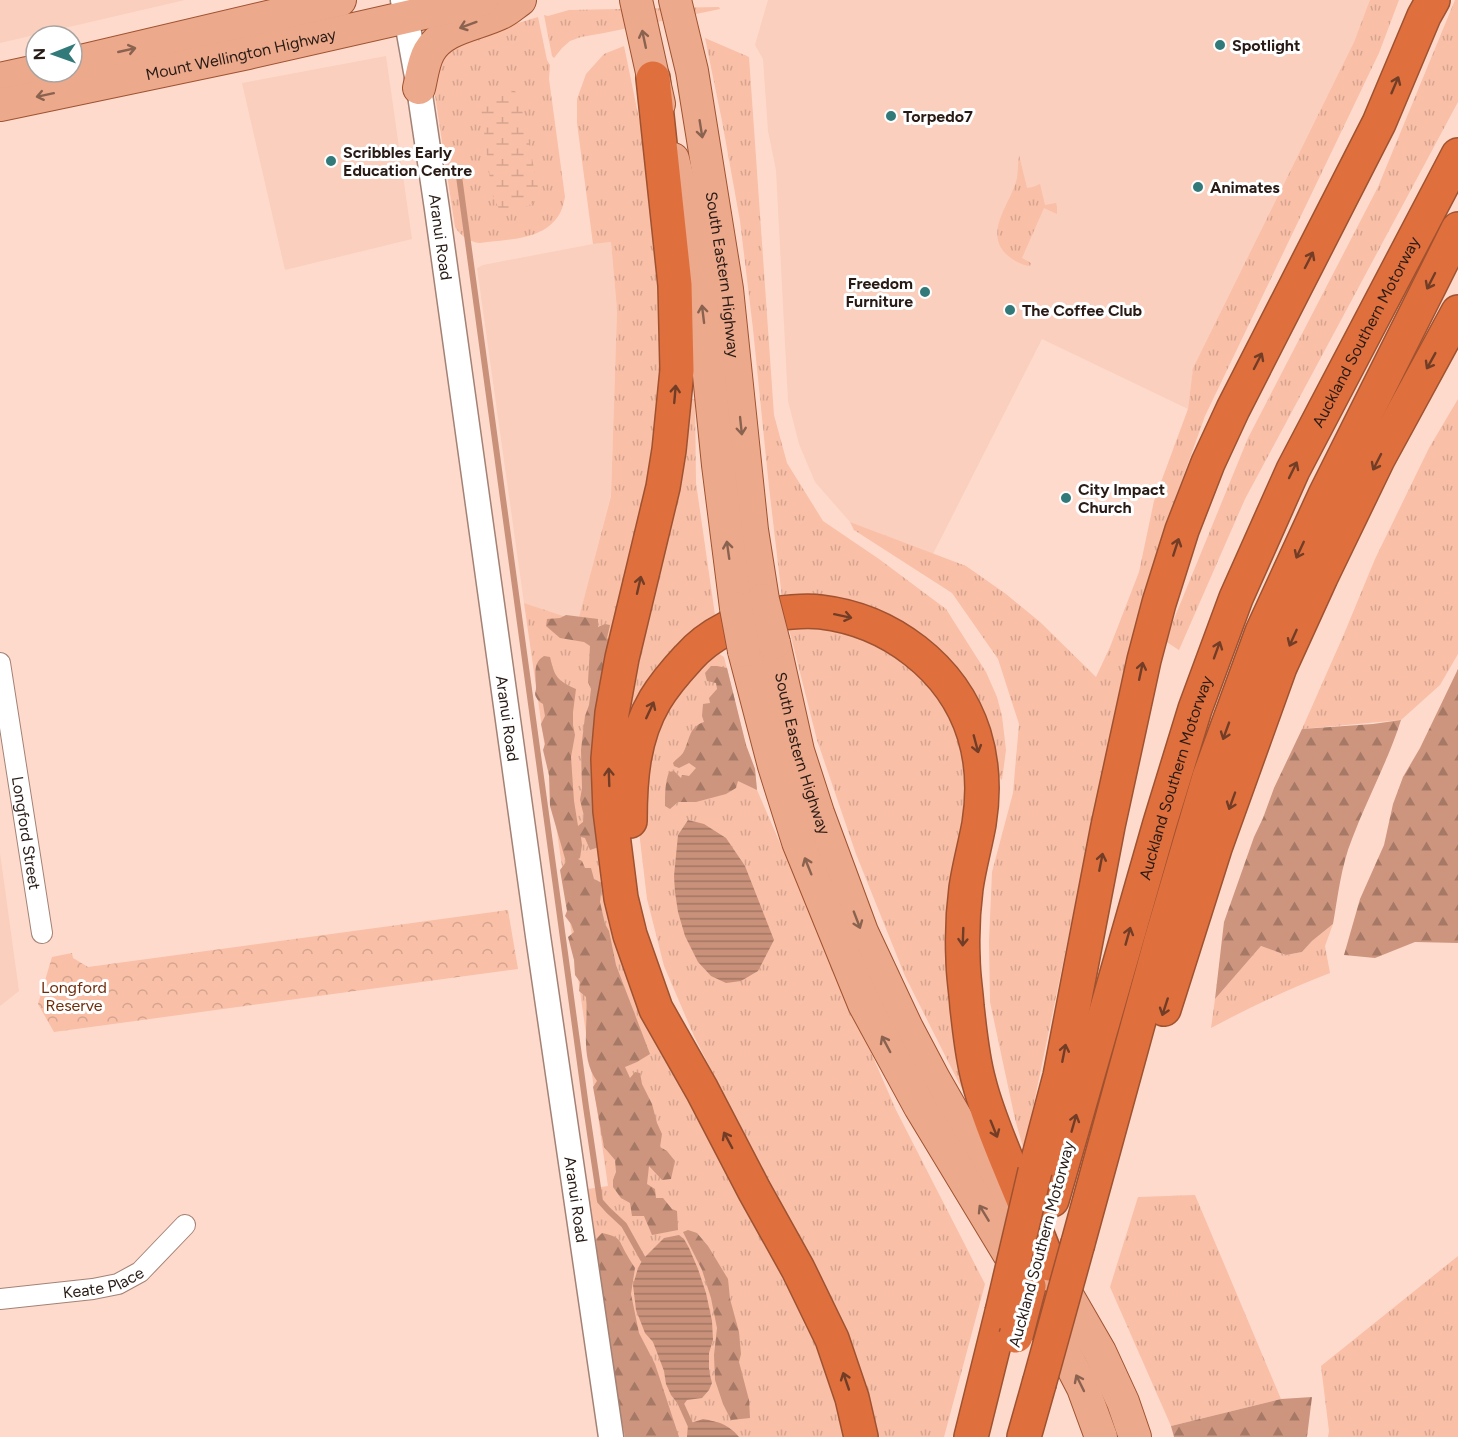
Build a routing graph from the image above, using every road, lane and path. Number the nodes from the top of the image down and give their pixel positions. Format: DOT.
graph roads {
  1 [pos="258,0"];
  2 [pos="340,0"];
  3 [pos="482,0"];
  4 [pos="520,0"];
  5 [pos="636,0"];
  6 [pos="675,0"];
  7 [pos="1428,5"];
  8 [pos="404,8"];
  9 [pos="182,38"];
  10 [pos="84,60"];
  11 [pos="24,74"];
  12 [pos="653,78"];
  13 [pos="0,79"];
  14 [pos="420,88"];
  15 [pos="0,105"];
  16 [pos="1458,154"];
  17 [pos="1458,228"];
  18 [pos="1458,312"];
  19 [pos="750,604"];
  20 [pos="0,663"];
  21 [pos="42,933"];
  22 [pos="702,1090"];
  23 [pos="185,1225"];
  24 [pos="1078,1244"];
  25 [pos="1049,1264"];
  26 [pos="0,1299"];
  27 [pos="1009,1324"];
  28 [pos="611,1437"];
  29 [pos="861,1437"];
  30 [pos="971,1437"];
  31 [pos="988,1437"];
  32 [pos="1024,1437"];
  33 [pos="1101,1437"];
  34 [pos="1135,1437"];
  1 -- 9 [label="main road"];
  2 -- 9 [label="main road, Mount Wellington Highway"];
  3 -- 8 [label="main road, Mount Wellington Highway"];
  4 -- 14 [label="main road, one-way"];
  12 -- 5 [label="main road, South Eastern Highway, one-way"];
  6 -- 19 [label="main road, South Eastern Highway, one-way"];
  27 -- 7 [label="highway, one-way, bridge"];
  8 -- 14 [label="street, Aranui Road"];
  8 -- 15 [label="main road, Mount Wellington Highway, one-way"];
  10 -- 9 [label="main road, Mount Wellington Highway, one-way"];
  11 -- 13 [label="main road"];
  19 -- 12 [label="main road, South Eastern Highway, one-way"];
  22 -- 12 [label="highway, one-way"];
  14 -- 28 [label="street, Aranui Road"];
  27 -- 16 [label="highway, Auckland Southern Motorway, one-way, bridge"];
  17 -- 24 [label="highway, Auckland Southern Motorway, one-way"];
  18 -- 24 [label="highway, one-way"];
  19 -- 25 [label="main road, South Eastern Highway, one-way, bridge"];
  33 -- 19 [label="main road, South Eastern Highway, one-way, bridge"];
  20 -- 21 [label="street, Longford Street"];
  22 -- 25 [label="highway, one-way"];
  29 -- 22 [label="highway, one-way"];
  23 -- 26 [label="street, Keate Place"];
  24 -- 32 [label="highway, Auckland Southern Motorway, bridge"];
  25 -- 34 [label="main road, South Eastern Highway"];
  27 -- 30 [label="highway"];
  27 -- 31 [label="highway, Auckland Southern Motorway"];
}
